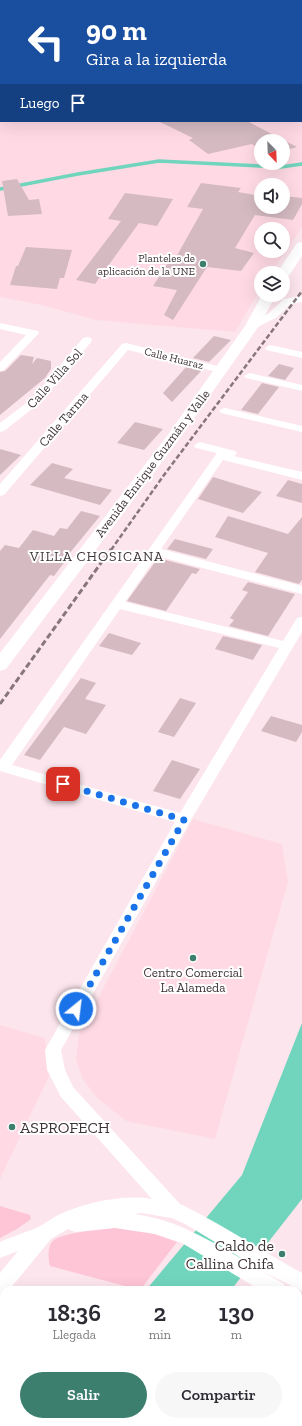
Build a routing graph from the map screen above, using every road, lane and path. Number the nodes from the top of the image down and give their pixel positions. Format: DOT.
graph roads {
  1 [pos="302,246"];
  2 [pos="288,266"];
  3 [pos="302,299"];
  4 [pos="265,302"];
  5 [pos="0,326"];
  6 [pos="252,326"];
  7 [pos="87,340"];
  8 [pos="126,346"];
  9 [pos="270,348"];
  10 [pos="302,355"];
  11 [pos="0,368"];
  12 [pos="221,370"];
  13 [pos="250,376"];
  14 [pos="302,388"];
  15 [pos="225,411"];
  16 [pos="0,429"];
  17 [pos="302,430"];
  18 [pos="200,446"];
  19 [pos="302,469"];
  20 [pos="302,476"];
  21 [pos="0,492"];
  22 [pos="154,551"];
  23 [pos="302,590"];
  24 [pos="116,604"];
  25 [pos="302,621"];
  26 [pos="287,646"];
  27 [pos="1,663"];
  28 [pos="184,820"];
  29 [pos="174,1210"];
  30 [pos="44,1233"];
  31 [pos="0,1250"];
  32 [pos="258,1269"];
  33 [pos="302,1282"];
  34 [pos="1,1286"];
  35 [pos="273,1286"];
  1 -- 2 [label="street"];
  3 -- 6 [label="street"];
  4 -- 6 [label="street, Avenida Enrique Guzmán y Valle"];
  5 -- 11 [label="street"];
  6 -- 12 [label="street, Avenida Enrique Guzmán y Valle"];
  7 -- 16 [label="street, Calle Villa Sol"];
  8 -- 12 [label="street, Calle Huaraz"];
  8 -- 21 [label="street, Calle Tarma"];
  9 -- 10 [label="street"];
  12 -- 27 [label="street, Avenida Enrique Guzmán y Valle"];
  13 -- 14 [label="street"];
  15 -- 17 [label="street"];
  18 -- 19 [label="street"];
  20 -- 22 [label="street"];
  22 -- 23 [label="street"];
  22 -- 24 [label="street"];
  24 -- 26 [label="street"];
  24 -- 28 [label="street"];
  25 -- 26 [label="street"];
  26 -- 28 [label="street"];
  28 -- 29 [label="street"];
  29 -- 30 [label="street"];
  29 -- 32 [label="street"];
  30 -- 31 [label="street"];
  30 -- 32 [label="street"];
  30 -- 34 [label="street"];
  32 -- 33 [label="street"];
  32 -- 35 [label="street"];
}
